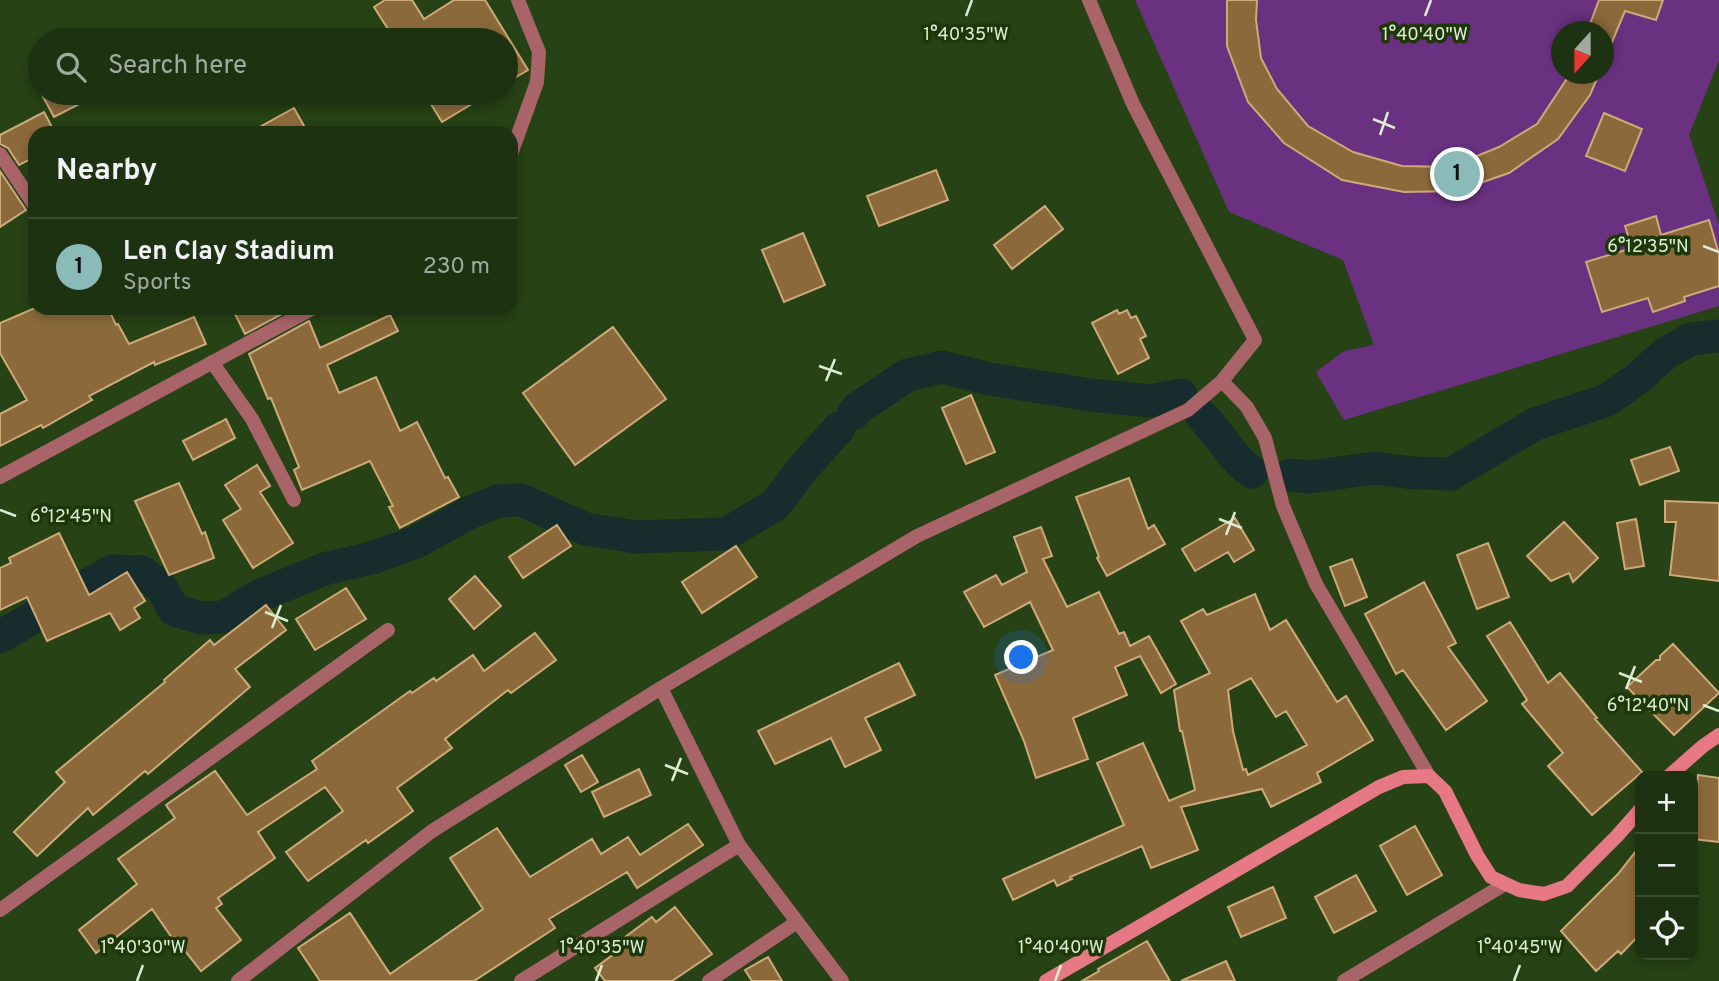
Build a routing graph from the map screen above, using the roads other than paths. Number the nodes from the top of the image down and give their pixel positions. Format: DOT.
graph roads {
  1 [pos="518,0"];
  2 [pos="1089,0"];
  3 [pos="518,135"];
  4 [pos="0,153"];
  5 [pos="28,195"];
  6 [pos="300,315"];
  7 [pos="212,362"];
  8 [pos="1222,381"];
  9 [pos="0,477"];
  10 [pos="294,500"];
  11 [pos="388,630"];
  12 [pos="661,688"];
  13 [pos="1719,735"];
  14 [pos="1675,771"];
  15 [pos="1429,776"];
  16 [pos="1635,816"];
  17 [pos="739,845"];
  18 [pos="1505,884"];
  19 [pos="0,910"];
  20 [pos="797,922"];
  21 [pos="238,981"];
  22 [pos="521,981"];
  23 [pos="709,981"];
  24 [pos="842,981"];
  25 [pos="1046,981"];
  26 [pos="1344,981"];
  1 -- 3 [label="street"];
  2 -- 8 [label="street"];
  4 -- 5 [label="street"];
  6 -- 7 [label="street"];
  7 -- 9 [label="street"];
  7 -- 10 [label="street"];
  8 -- 12 [label="street"];
  8 -- 15 [label="street"];
  11 -- 19 [label="street"];
  12 -- 17 [label="street"];
  12 -- 21 [label="street"];
  13 -- 14 [label="street"];
  15 -- 18 [label="street"];
  15 -- 25 [label="street"];
  16 -- 18 [label="street"];
  17 -- 20 [label="street"];
  17 -- 22 [label="street"];
  18 -- 26 [label="street"];
  20 -- 23 [label="street"];
  20 -- 24 [label="street"];
}
